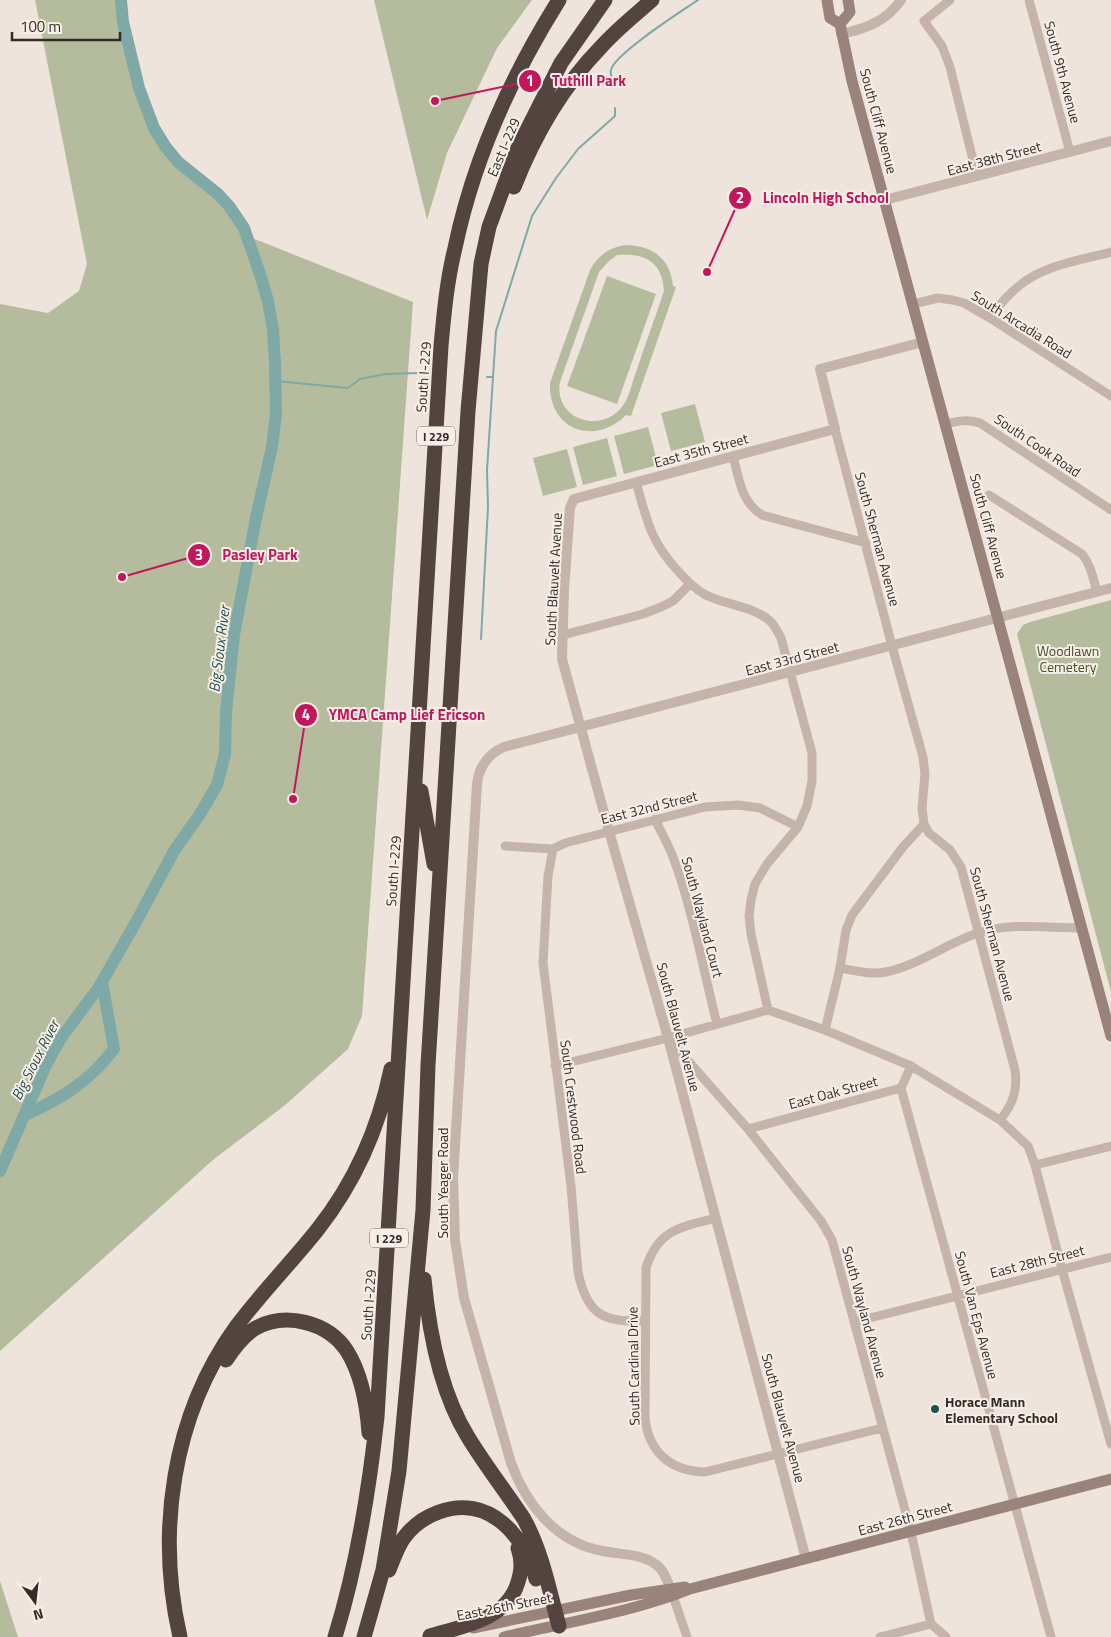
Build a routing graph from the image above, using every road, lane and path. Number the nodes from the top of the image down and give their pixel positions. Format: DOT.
graph roads {
  1 [pos="559,0"];
  2 [pos="568,0"];
  3 [pos="605,0"];
  4 [pos="652,0"];
  5 [pos="827,0"];
  6 [pos="848,0"];
  7 [pos="901,0"];
  8 [pos="950,0"];
  9 [pos="1029,0"];
  10 [pos="841,29"];
  11 [pos="501,112"];
  12 [pos="1111,141"];
  13 [pos="1070,152"];
  14 [pos="977,176"];
  15 [pos="885,200"];
  16 [pos="1111,252"];
  17 [pos="481,264"];
  18 [pos="912,304"];
  19 [pos="990,318"];
  20 [pos="923,342"];
  21 [pos="1111,396"];
  22 [pos="945,424"];
  23 [pos="835,429"];
  24 [pos="733,456"];
  25 [pos="636,482"];
  26 [pos="990,495"];
  27 [pos="574,499"];
  28 [pos="1111,510"];
  29 [pos="866,543"];
  30 [pos="690,584"];
  31 [pos="1111,588"];
  32 [pos="1097,592"];
  33 [pos="998,618"];
  34 [pos="563,635"];
  35 [pos="892,646"];
  36 [pos="790,673"];
  37 [pos="581,727"];
  38 [pos="485,762"];
  39 [pos="416,769"];
  40 [pos="655,819"];
  41 [pos="924,824"];
  42 [pos="798,827"];
  43 [pos="609,831"];
  44 [pos="505,846"];
  45 [pos="553,849"];
  46 [pos="439,888"];
  47 [pos="1082,928"];
  48 [pos="978,933"];
  49 [pos="840,968"];
  50 [pos="403,978"];
  51 [pos="768,1010"];
  52 [pos="717,1024"];
  53 [pos="825,1030"];
  54 [pos="1111,1036"];
  55 [pos="668,1038"];
  56 [pos="555,1066"];
  57 [pos="911,1066"];
  58 [pos="901,1088"];
  59 [pos="1000,1120"];
  60 [pos="748,1129"];
  61 [pos="1111,1146"];
  62 [pos="1035,1165"];
  63 [pos="423,1210"];
  64 [pos="716,1218"];
  65 [pos="1111,1257"];
  66 [pos="1062,1269"];
  67 [pos="958,1296"];
  68 [pos="645,1321"];
  69 [pos="854,1322"];
  70 [pos="882,1428"];
  71 [pos="1111,1444"];
  72 [pos="779,1454"];
  73 [pos="1111,1479"];
  74 [pos="367,1497"];
  75 [pos="1015,1504"];
  76 [pos="509,1528"];
  77 [pos="911,1532"];
  78 [pos="806,1559"];
  79 [pos="672,1592"];
  80 [pos="552,1620"];
  81 [pos="931,1624"];
  82 [pos="365,1633"];
  83 [pos="180,1637"];
  84 [pos="190,1637"];
  85 [pos="335,1637"];
  86 [pos="429,1637"];
  87 [pos="504,1637"];
  88 [pos="687,1637"];
  89 [pos="880,1637"];
  90 [pos="946,1637"];
  91 [pos="1051,1637"];
  1 -- 11 [label="highway"];
  2 -- 11 [label="highway, East I-229 / I 229"];
  3 -- 17 [label="highway, East I-229 / I 229"];
  4 -- 17 [label="highway"];
  5 -- 10 [label="main road, South Cliff Avenue"];
  6 -- 10 [label="main road"];
  7 -- 10 [label="street"];
  8 -- 14 [label="street"];
  9 -- 13 [label="street, South 9th Avenue"];
  10 -- 15 [label="main road, South Cliff Avenue"];
  11 -- 39 [label="highway, South I-229 / I 229"];
  12 -- 13 [label="street, East 38th Street"];
  13 -- 14 [label="street, East 38th Street"];
  14 -- 15 [label="street, East 38th Street"];
  15 -- 18 [label="main road, South Cliff Avenue"];
  16 -- 19 [label="street"];
  17 -- 46 [label="highway, I 229"];
  18 -- 19 [label="street, South Arcadia Road"];
  18 -- 20 [label="main road, South Cliff Avenue"];
  19 -- 21 [label="street, South Arcadia Road"];
  20 -- 22 [label="main road, South Cliff Avenue"];
  20 -- 23 [label="street, South Sherman Avenue"];
  22 -- 28 [label="street, South Cook Road"];
  22 -- 33 [label="main road, South Cliff Avenue"];
  23 -- 24 [label="street, East 35th Street"];
  23 -- 29 [label="street, South Sherman Avenue"];
  24 -- 25 [label="street, East 35th Street"];
  24 -- 29 [label="street"];
  25 -- 27 [label="street, East 35th Street"];
  25 -- 30 [label="street"];
  26 -- 32 [label="street"];
  27 -- 34 [label="street, South Blauvelt Avenue"];
  29 -- 35 [label="street, South Sherman Avenue"];
  30 -- 34 [label="street"];
  30 -- 36 [label="street"];
  31 -- 32 [label="street, East 33rd Street"];
  32 -- 33 [label="street, East 33rd Street"];
  33 -- 35 [label="street, East 33rd Street"];
  33 -- 47 [label="main road, South Cliff Avenue"];
  34 -- 37 [label="street, South Blauvelt Avenue"];
  35 -- 36 [label="street, East 33rd Street"];
  35 -- 41 [label="street, South Sherman Avenue"];
  36 -- 37 [label="street, East 33rd Street"];
  36 -- 42 [label="street"];
  37 -- 38 [label="street, East 33rd Street"];
  37 -- 43 [label="street, South Blauvelt Avenue"];
  38 -- 79 [label="street, South Yeager Road"];
  39 -- 46 [label="highway"];
  39 -- 50 [label="highway, South I-229 / I 229"];
  40 -- 42 [label="street, East 32nd Street"];
  40 -- 43 [label="street, East 32nd Street"];
  40 -- 52 [label="street, South Wayland Court"];
  41 -- 48 [label="street, South Sherman Avenue"];
  41 -- 49 [label="street"];
  42 -- 51 [label="street"];
  43 -- 45 [label="street, East 32nd Street"];
  43 -- 55 [label="street, South Blauvelt Avenue"];
  44 -- 45 [label="street, East 32nd Street"];
  45 -- 56 [label="street, South Crestwood Road"];
  46 -- 63 [label="highway, I 229"];
  47 -- 48 [label="street"];
  47 -- 54 [label="main road, South Cliff Avenue"];
  48 -- 49 [label="street"];
  48 -- 59 [label="street, South Sherman Avenue"];
  49 -- 53 [label="street"];
  50 -- 74 [label="highway, South I-229 / I 229"];
  50 -- 83 [label="highway"];
  51 -- 52 [label="street"];
  51 -- 53 [label="street"];
  52 -- 55 [label="street"];
  53 -- 57 [label="street"];
  55 -- 56 [label="street"];
  55 -- 60 [label="street, South Wayland Avenue"];
  55 -- 64 [label="street, South Blauvelt Avenue"];
  56 -- 68 [label="street, South Crestwood Road"];
  57 -- 58 [label="street"];
  57 -- 59 [label="street"];
  58 -- 60 [label="street, East Oak Street"];
  58 -- 67 [label="street, South Van Eps Avenue"];
  59 -- 62 [label="street"];
  60 -- 69 [label="street, South Wayland Avenue"];
  61 -- 62 [label="street"];
  62 -- 66 [label="street"];
  63 -- 80 [label="highway"];
  63 -- 82 [label="highway, I 229"];
  64 -- 68 [label="street, South Cardinal Drive"];
  64 -- 72 [label="street, South Blauvelt Avenue"];
  65 -- 66 [label="street, East 28th Street"];
  66 -- 67 [label="street, East 28th Street"];
  66 -- 71 [label="street"];
  67 -- 69 [label="street, East 28th Street"];
  67 -- 75 [label="street, South Van Eps Avenue"];
  68 -- 72 [label="street, South Cardinal Drive"];
  69 -- 70 [label="street, South Wayland Avenue"];
  70 -- 72 [label="street, South Cardinal Drive"];
  70 -- 77 [label="street, South Wayland Avenue"];
  72 -- 78 [label="street, South Blauvelt Avenue"];
  73 -- 75 [label="main road, East 26th Street"];
  74 -- 84 [label="highway"];
  74 -- 85 [label="highway, South I-229 / I 229"];
  75 -- 77 [label="main road, East 26th Street"];
  75 -- 91 [label="street, South Van Eps Avenue"];
  76 -- 80 [label="highway"];
  76 -- 82 [label="highway"];
  76 -- 86 [label="highway"];
  77 -- 78 [label="main road, East 26th Street"];
  77 -- 81 [label="street, South Wayland Avenue"];
  78 -- 79 [label="main road, East 26th Street"];
  79 -- 80 [label="main road, East 26th Street"];
  79 -- 88 [label="street"];
  80 -- 86 [label="main road, East 26th Street"];
  80 -- 87 [label="main road, East 26th Street"];
  81 -- 89 [label="street"];
  81 -- 90 [label="street"];
}
